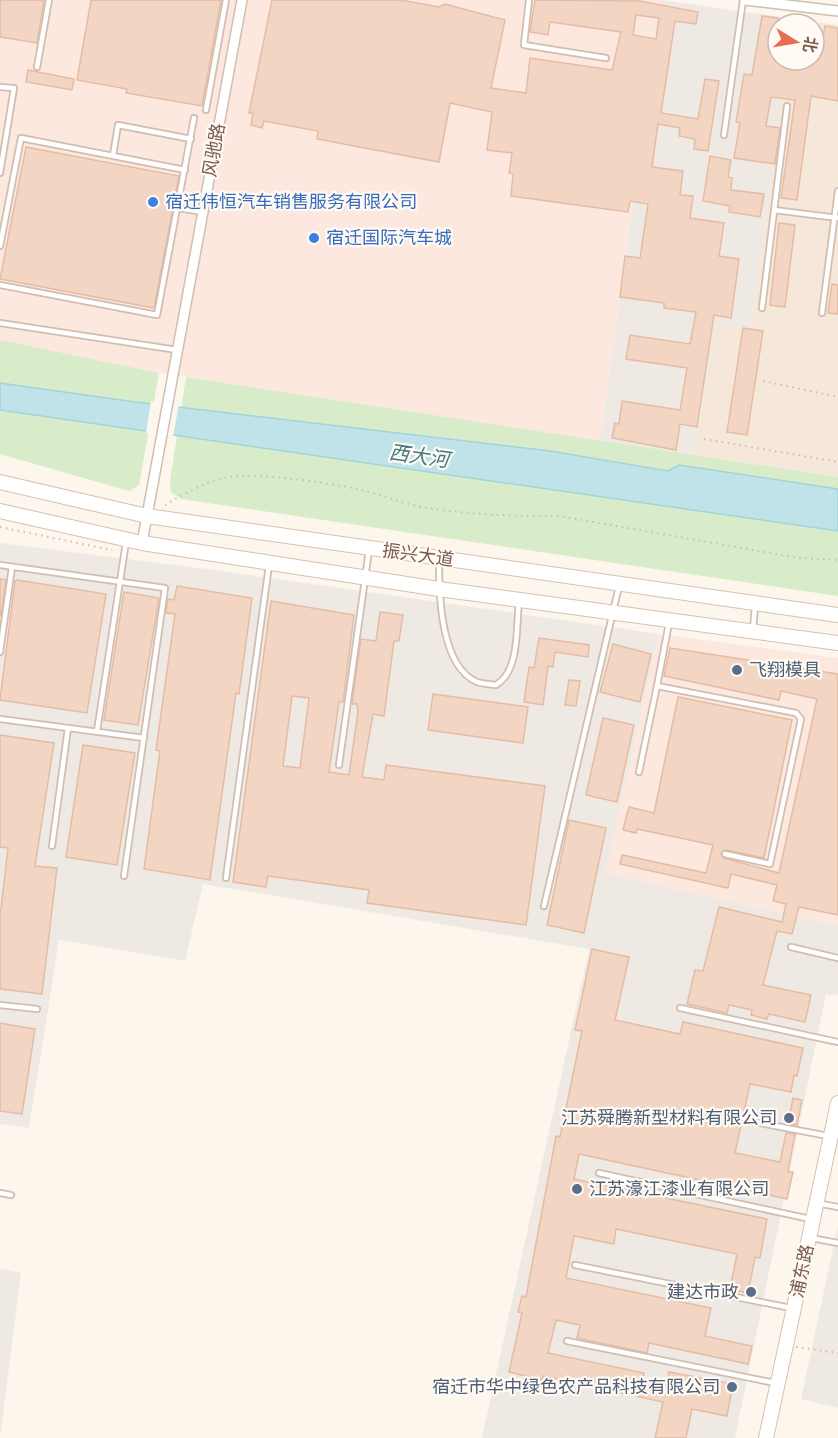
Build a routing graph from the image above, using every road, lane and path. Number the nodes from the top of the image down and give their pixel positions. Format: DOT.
graph roads {
  1 [pos="49,0"];
  2 [pos="226,0"];
  3 [pos="242,0"];
  4 [pos="529,0"];
  5 [pos="744,0"];
  6 [pos="795,3"];
  7 [pos="838,11"];
  8 [pos="223,20"];
  9 [pos="238,22"];
  10 [pos="606,58"];
  11 [pos="37,67"];
  12 [pos="0,87"];
  13 [pos="787,106"];
  14 [pos="206,110"];
  15 [pos="194,118"];
  16 [pos="724,135"];
  17 [pos="190,139"];
  18 [pos="113,155"];
  19 [pos="185,170"];
  20 [pos="0,173"];
  21 [pos="838,191"];
  22 [pos="178,208"];
  23 [pos="774,210"];
  24 [pos="203,212"];
  25 [pos="836,218"];
  26 [pos="0,246"];
  27 [pos="0,285"];
  28 [pos="762,308"];
  29 [pos="822,313"];
  30 [pos="0,323"];
  31 [pos="177,350"];
  32 [pos="763,381"];
  33 [pos="838,398"];
  34 [pos="704,439"];
  35 [pos="838,462"];
  36 [pos="0,482"];
  37 [pos="165,505"];
  38 [pos="0,511"];
  39 [pos="147,516"];
  40 [pos="126,539"];
  41 [pos="142,543"];
  42 [pos="369,548"];
  43 [pos="439,558"];
  44 [pos="838,560"];
  45 [pos="269,563"];
  46 [pos="0,565"];
  47 [pos="12,567"];
  48 [pos="365,578"];
  49 [pos="120,582"];
  50 [pos="619,583"];
  51 [pos="439,589"];
  52 [pos="519,600"];
  53 [pos="756,603"];
  54 [pos="612,613"];
  55 [pos="838,615"];
  56 [pos="670,621"];
  57 [pos="753,632"];
  58 [pos="838,643"];
  59 [pos="0,652"];
  60 [pos="657,686"];
  61 [pos="0,718"];
  62 [pos="68,728"];
  63 [pos="97,731"];
  64 [pos="144,738"];
  65 [pos="339,765"];
  66 [pos="639,772"];
  67 [pos="52,846"];
  68 [pos="725,854"];
  69 [pos="124,876"];
  70 [pos="226,878"];
  71 [pos="544,906"];
  72 [pos="791,947"];
  73 [pos="838,958"];
  74 [pos="0,1005"];
  75 [pos="680,1008"];
  76 [pos="37,1009"];
  77 [pos="838,1042"];
  78 [pos="838,1103"];
  79 [pos="755,1122"];
  80 [pos="833,1142"];
  81 [pos="599,1173"];
  82 [pos="0,1193"];
  83 [pos="11,1195"];
  84 [pos="817,1202"];
  85 [pos="838,1208"];
  86 [pos="813,1220"];
  87 [pos="809,1237"];
  88 [pos="838,1243"];
  89 [pos="575,1265"];
  90 [pos="794,1308"];
  91 [pos="567,1341"];
  92 [pos="786,1344"];
  93 [pos="838,1353"];
  94 [pos="777,1384"];
  95 [pos="766,1438"];
  1 -- 11 [label="lane"];
  2 -- 8 [label="lane"];
  3 -- 9 [label="street, 风驰路"];
  4 -- 10 [label="lane"];
  5 -- 6 [label="street"];
  5 -- 16 [label="lane"];
  6 -- 7 [label="street"];
  8 -- 9 [label="lane"];
  8 -- 14 [label="lane"];
  9 -- 24 [label="street, 风驰路"];
  12 -- 20 [label="lane"];
  13 -- 23 [label="lane"];
  15 -- 17 [label="lane"];
  17 -- 18 [label="lane"];
  17 -- 19 [label="lane"];
  18 -- 19 [label="lane"];
  18 -- 26 [label="lane"];
  19 -- 22 [label="lane"];
  21 -- 25 [label="lane"];
  22 -- 24 [label="lane"];
  22 -- 27 [label="lane"];
  23 -- 25 [label="lane"];
  23 -- 28 [label="lane"];
  24 -- 31 [label="street, 风驰路"];
  25 -- 29 [label="lane"];
  30 -- 31 [label="lane"];
  31 -- 39 [label="street, 风驰路"];
  32 -- 33 [label="path"];
  34 -- 35 [label="path"];
  36 -- 39 [label="main road, 振兴大道"];
  37 -- 44 [label="path"];
  38 -- 40 [label="main road, 振兴大道"];
  39 -- 41 [label="street, 风驰路"];
  39 -- 42 [label="main road, 振兴大道"];
  40 -- 41 [label="main road, 振兴大道"];
  40 -- 49 [label="lane"];
  41 -- 45 [label="main road, 振兴大道"];
  42 -- 43 [label="main road, 振兴大道"];
  42 -- 48 [label="lane"];
  43 -- 50 [label="main road, 振兴大道"];
  43 -- 51 [label="lane"];
  45 -- 48 [label="main road, 振兴大道"];
  45 -- 70 [label="lane"];
  46 -- 47 [label="lane"];
  47 -- 49 [label="lane"];
  47 -- 59 [label="lane"];
  48 -- 51 [label="main road, 振兴大道"];
  48 -- 65 [label="lane"];
  49 -- 63 [label="lane"];
  49 -- 64 [label="lane"];
  50 -- 53 [label="main road, 振兴大道"];
  50 -- 54 [label="lane"];
  51 -- 52 [label="main road, 振兴大道"];
  51 -- 52 [label="lane"];
  52 -- 54 [label="main road, 振兴大道"];
  53 -- 55 [label="main road, 振兴大道"];
  53 -- 57 [label="lane"];
  54 -- 56 [label="main road, 振兴大道"];
  54 -- 71 [label="lane"];
  56 -- 57 [label="main road, 振兴大道"];
  56 -- 60 [label="lane"];
  57 -- 58 [label="main road, 振兴大道"];
  60 -- 66 [label="lane"];
  60 -- 68 [label="lane"];
  61 -- 62 [label="lane"];
  62 -- 63 [label="lane"];
  62 -- 67 [label="lane"];
  63 -- 64 [label="lane"];
  64 -- 69 [label="lane"];
  72 -- 73 [label="lane"];
  74 -- 76 [label="lane"];
  75 -- 77 [label="lane"];
  78 -- 80 [label="main road, 浦东路"];
  79 -- 80 [label="lane"];
  80 -- 84 [label="main road, 浦东路"];
  81 -- 86 [label="lane"];
  82 -- 83 [label="lane"];
  84 -- 85 [label="lane"];
  84 -- 86 [label="main road, 浦东路"];
  86 -- 87 [label="main road, 浦东路"];
  87 -- 88 [label="lane"];
  87 -- 90 [label="main road, 浦东路"];
  89 -- 90 [label="lane"];
  90 -- 92 [label="main road, 浦东路"];
  91 -- 94 [label="lane"];
  92 -- 93 [label="path"];
  92 -- 94 [label="main road, 浦东路"];
  94 -- 95 [label="main road, 浦东路"];
}
